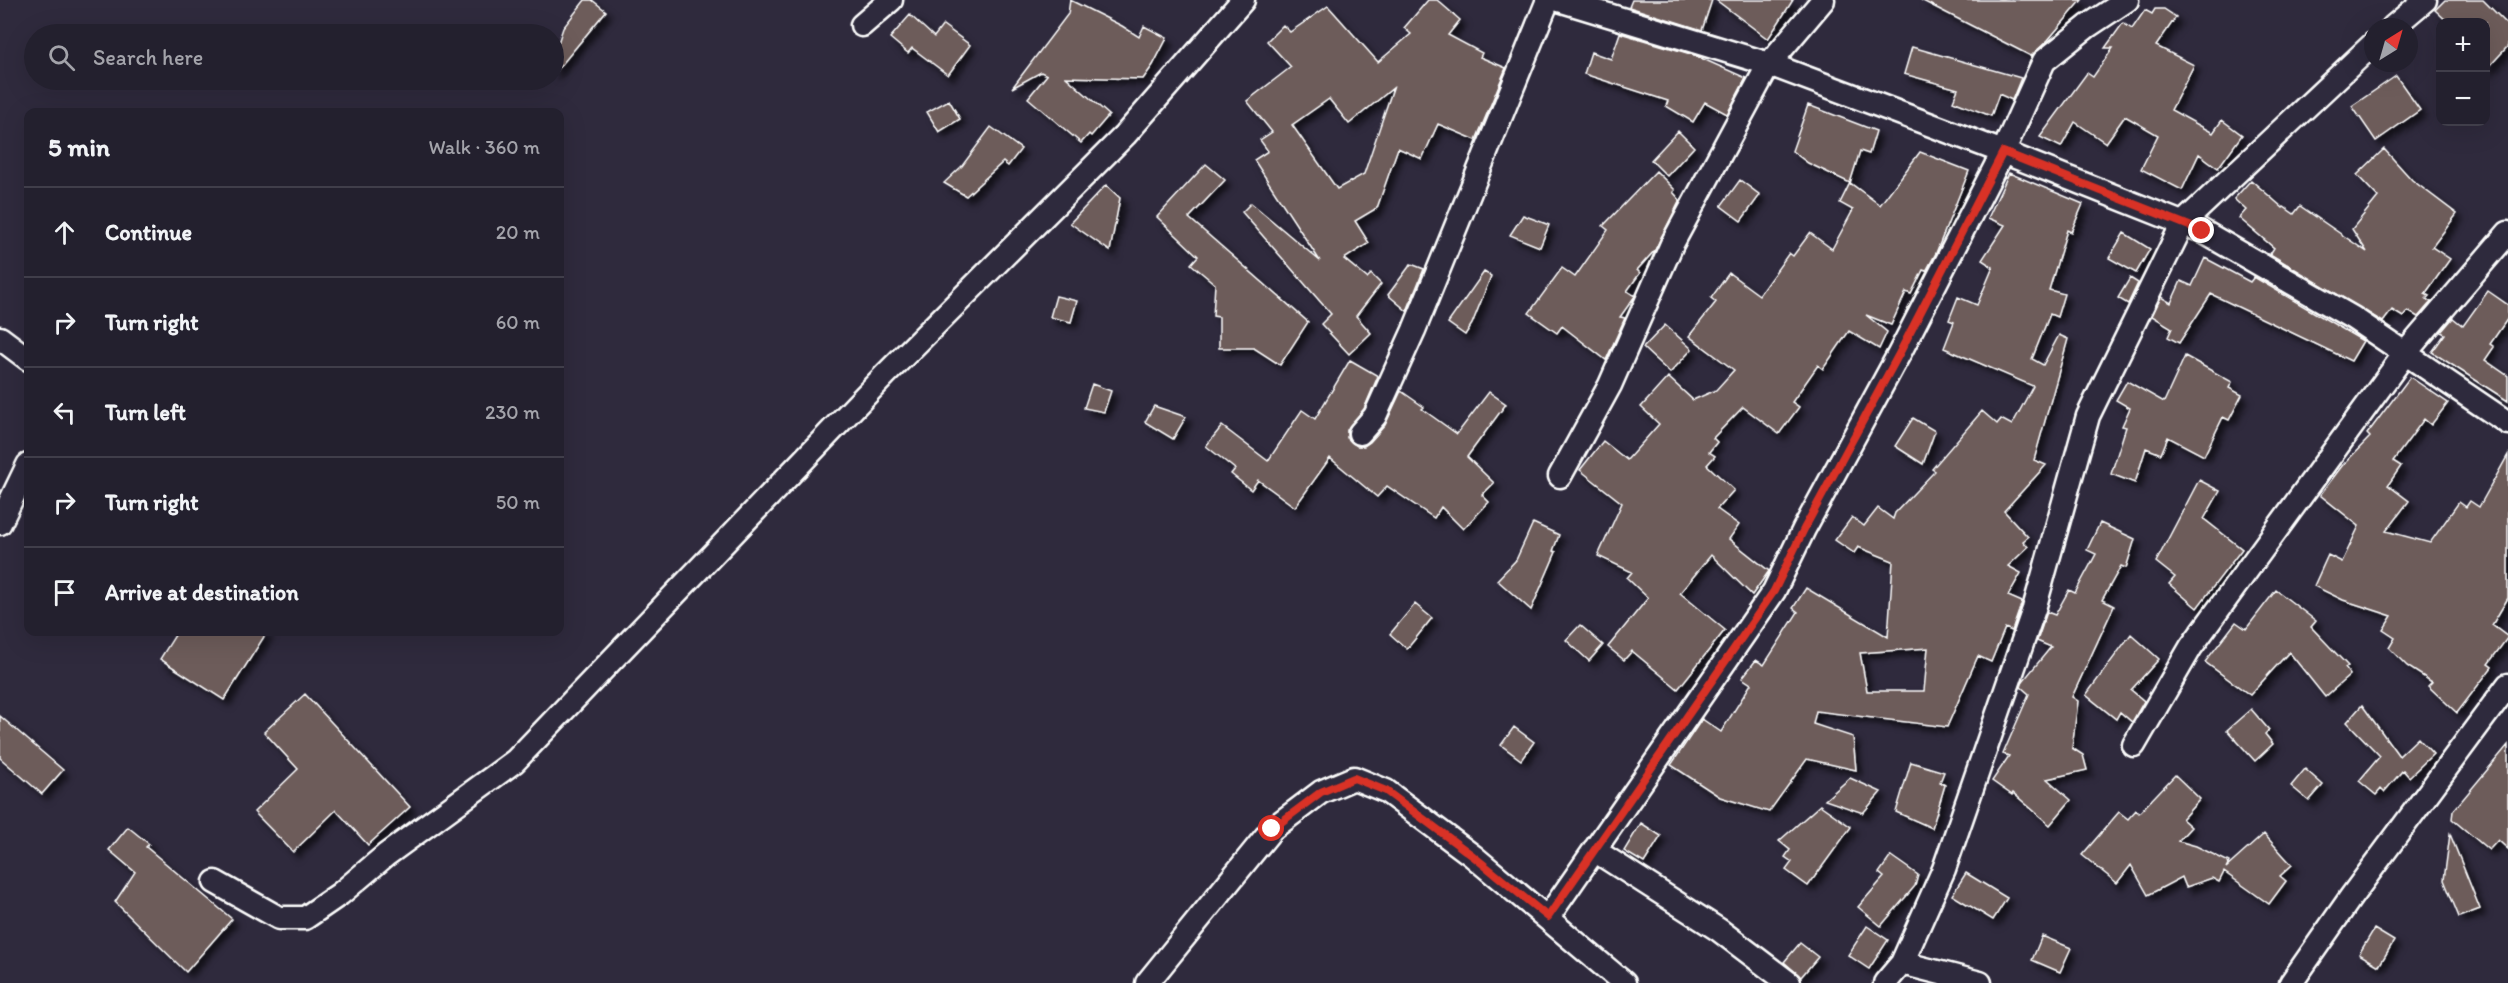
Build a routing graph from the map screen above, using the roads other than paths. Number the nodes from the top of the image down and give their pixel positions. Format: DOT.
graph roads {
  1 [pos="891,0"];
  2 [pos="1243,0"];
  3 [pos="1548,0"];
  4 [pos="1559,0"];
  5 [pos="1823,0"];
  6 [pos="2127,0"];
  7 [pos="2425,0"];
  8 [pos="2404,18"];
  9 [pos="862,25"];
  10 [pos="2364,52"];
  11 [pos="1768,64"];
  12 [pos="2003,152"];
  13 [pos="2183,223"];
  14 [pos="2508,233"];
  15 [pos="0,338"];
  16 [pos="2406,352"];
  17 [pos="24,356"];
  18 [pos="2508,423"];
  19 [pos="1360,433"];
  20 [pos="24,473"];
  21 [pos="1560,476"];
  22 [pos="0,523"];
  23 [pos="2508,685"];
  24 [pos="2134,745"];
  25 [pos="1594,850"];
  26 [pos="215,882"];
  27 [pos="1548,917"];
  28 [pos="1902,963"];
  29 [pos="1148,983"];
  30 [pos="1624,983"];
  31 [pos="1789,983"];
  32 [pos="1885,983"];
  33 [pos="1980,983"];
  34 [pos="2291,983"];
  1 -- 9 [label="street"];
  2 -- 26 [label="street"];
  3 -- 19 [label="street"];
  4 -- 11 [label="street"];
  5 -- 11 [label="street"];
  6 -- 12 [label="street"];
  7 -- 8 [label="street"];
  10 -- 13 [label="street"];
  11 -- 12 [label="street"];
  11 -- 21 [label="street"];
  12 -- 13 [label="street"];
  12 -- 25 [label="street"];
  13 -- 16 [label="street"];
  13 -- 28 [label="street"];
  14 -- 16 [label="street"];
  15 -- 17 [label="street"];
  16 -- 18 [label="street"];
  16 -- 24 [label="street"];
  20 -- 22 [label="street"];
  23 -- 34 [label="street"];
  25 -- 27 [label="street"];
  25 -- 31 [label="street"];
  27 -- 29 [label="street"];
  27 -- 30 [label="street"];
  28 -- 32 [label="street"];
  28 -- 33 [label="street"];
}
